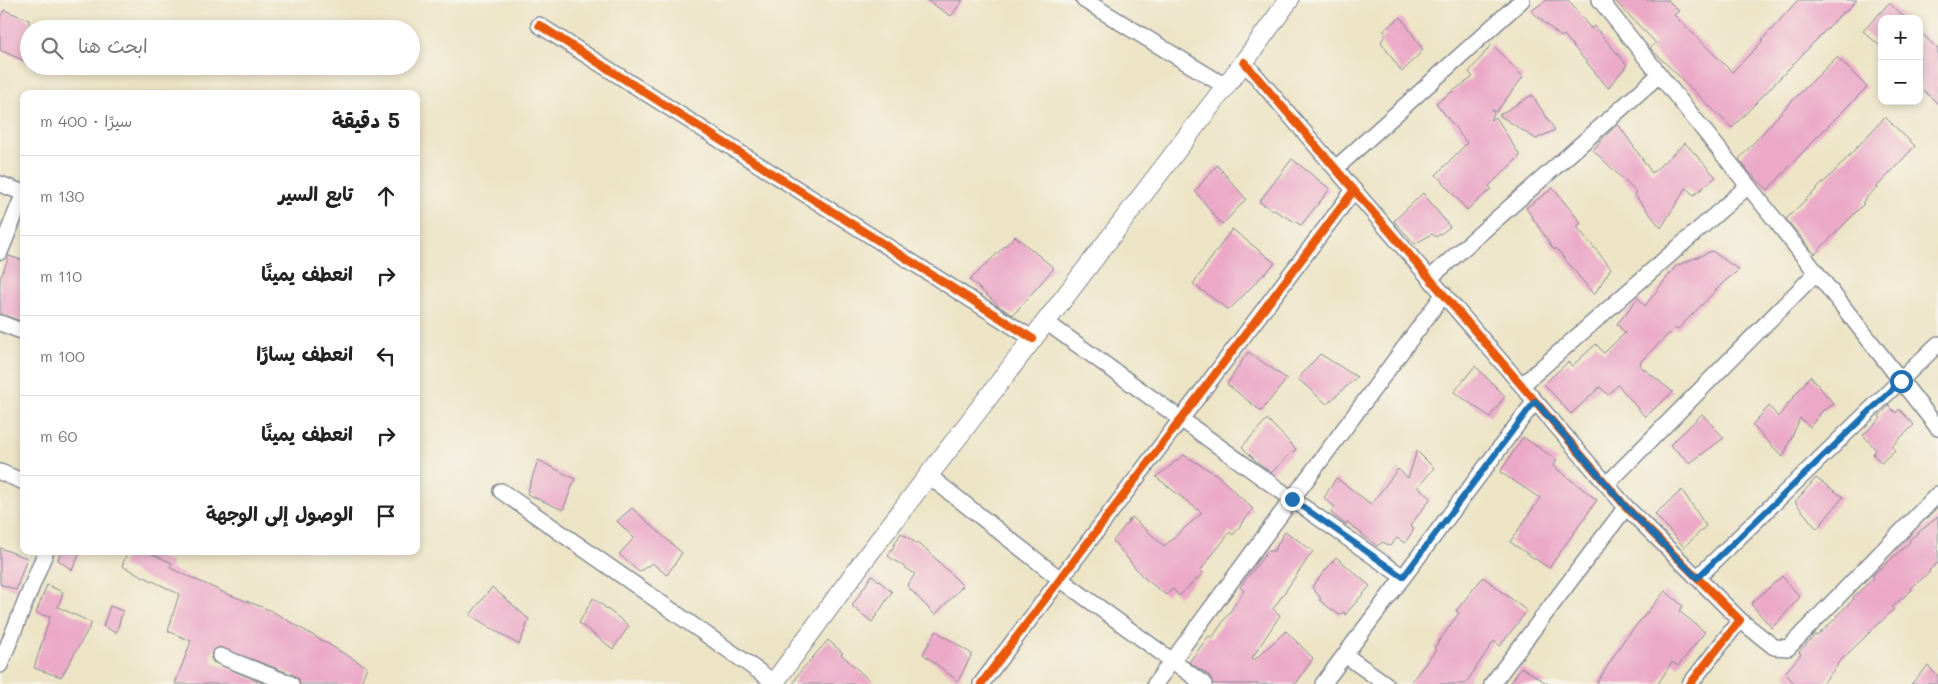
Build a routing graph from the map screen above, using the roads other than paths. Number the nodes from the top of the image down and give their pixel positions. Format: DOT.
graph roads {
  1 [pos="1084,0"];
  2 [pos="1522,0"];
  3 [pos="1600,0"];
  4 [pos="1282,2"];
  5 [pos="539,25"];
  6 [pos="1244,62"];
  7 [pos="1659,75"];
  8 [pos="1225,86"];
  9 [pos="1336,168"];
  10 [pos="0,184"];
  11 [pos="1748,186"];
  12 [pos="1354,190"];
  13 [pos="20,192"];
  14 [pos="20,203"];
  15 [pos="0,252"];
  16 [pos="1816,273"];
  17 [pos="1430,278"];
  18 [pos="1444,294"];
  19 [pos="1046,322"];
  20 [pos="0,323"];
  21 [pos="20,330"];
  22 [pos="1032,340"];
  23 [pos="1938,344"];
  24 [pos="1901,381"];
  25 [pos="1522,385"];
  26 [pos="1535,401"];
  27 [pos="1182,418"];
  28 [pos="1938,428"];
  29 [pos="0,472"];
  30 [pos="929,476"];
  31 [pos="20,480"];
  32 [pos="1607,484"];
  33 [pos="501,491"];
  34 [pos="1938,494"];
  35 [pos="1292,499"];
  36 [pos="1626,507"];
  37 [pos="44,555"];
  38 [pos="1403,577"];
  39 [pos="1697,578"];
  40 [pos="1060,579"];
  41 [pos="1740,620"];
  42 [pos="1345,655"];
  43 [pos="220,656"];
  44 [pos="1172,660"];
  45 [pos="0,665"];
  46 [pos="773,683"];
  47 [pos="291,684"];
  48 [pos="981,684"];
  49 [pos="1155,684"];
  50 [pos="1204,684"];
  51 [pos="1323,684"];
  52 [pos="1386,684"];
  53 [pos="1492,684"];
  54 [pos="1690,684"];
  1 -- 8 [label="street"];
  2 -- 9 [label="street"];
  3 -- 7 [label="street"];
  4 -- 6 [label="main road"];
  5 -- 22 [label="street"];
  6 -- 8 [label="main road"];
  6 -- 9 [label="street"];
  7 -- 11 [label="street"];
  7 -- 17 [label="street"];
  8 -- 19 [label="main road"];
  9 -- 12 [label="street"];
  10 -- 13 [label="street"];
  11 -- 16 [label="street"];
  11 -- 25 [label="street"];
  12 -- 17 [label="street"];
  12 -- 27 [label="street"];
  14 -- 15 [label="street"];
  16 -- 24 [label="street"];
  16 -- 32 [label="street"];
  17 -- 18 [label="street"];
  18 -- 25 [label="street"];
  18 -- 35 [label="street"];
  19 -- 22 [label="main road"];
  19 -- 27 [label="street"];
  20 -- 21 [label="street"];
  22 -- 30 [label="main road"];
  23 -- 24 [label="street"];
  24 -- 28 [label="street"];
  24 -- 39 [label="street"];
  25 -- 26 [label="street"];
  26 -- 32 [label="street"];
  26 -- 38 [label="street"];
  27 -- 35 [label="street"];
  27 -- 40 [label="street"];
  29 -- 31 [label="street"];
  30 -- 40 [label="street"];
  30 -- 46 [label="main road"];
  32 -- 36 [label="street"];
  33 -- 46 [label="street"];
  34 -- 41 [label="street"];
  35 -- 38 [label="street"];
  35 -- 44 [label="street"];
  36 -- 39 [label="street"];
  36 -- 53 [label="street"];
  37 -- 45 [label="street"];
  38 -- 42 [label="street"];
  39 -- 41 [label="street"];
  40 -- 44 [label="street"];
  40 -- 48 [label="street"];
  41 -- 54 [label="street"];
  42 -- 51 [label="street"];
  42 -- 52 [label="street"];
  43 -- 47 [label="street"];
  44 -- 49 [label="street"];
  44 -- 50 [label="street"];
}
